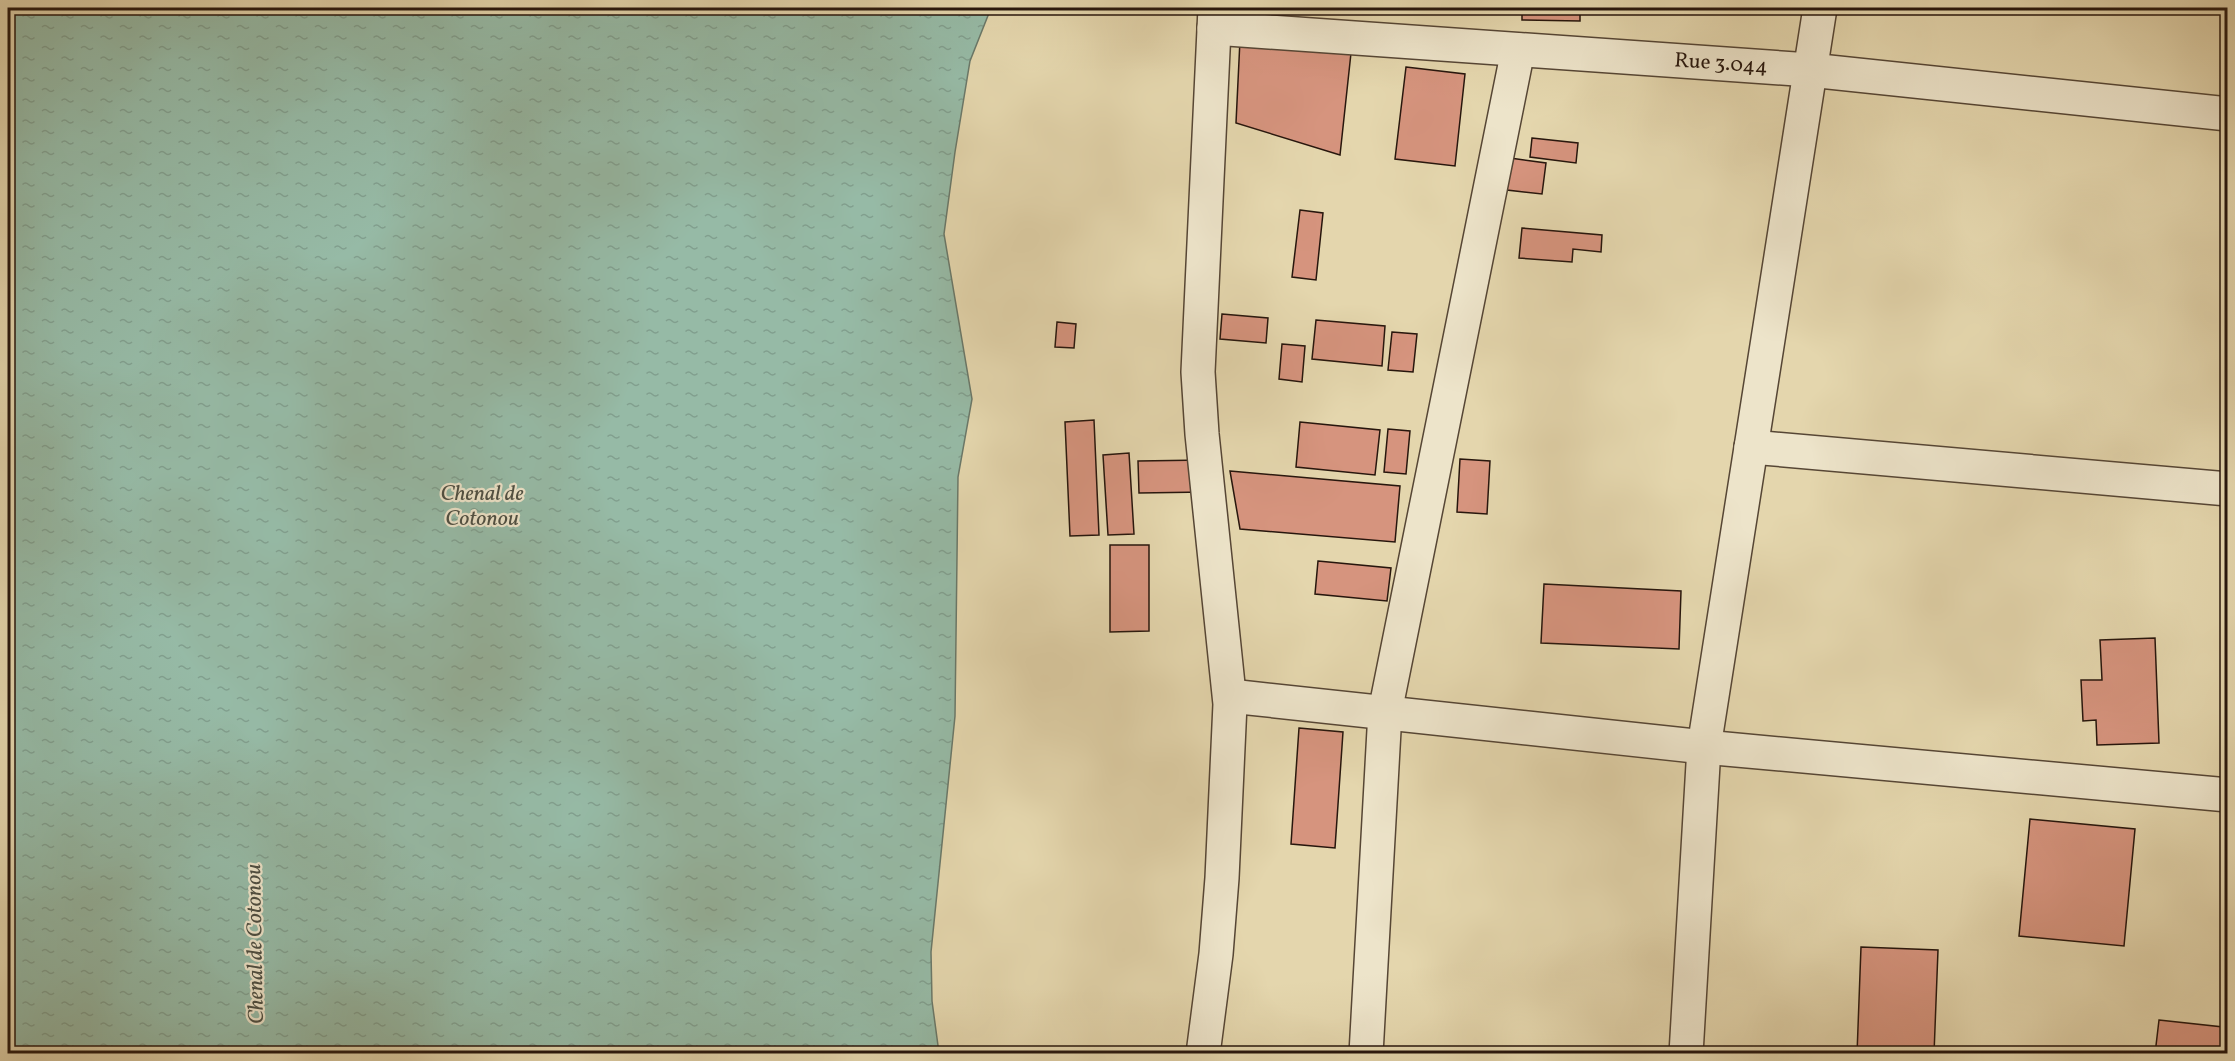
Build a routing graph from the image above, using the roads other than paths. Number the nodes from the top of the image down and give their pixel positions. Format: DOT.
graph roads {
  1 [pos="1820,8"];
  2 [pos="1214,18"];
  3 [pos="1518,50"];
  4 [pos="1810,70"];
  5 [pos="2228,114"];
  6 [pos="1751,447"];
  7 [pos="2228,489"];
  8 [pos="1230,696"];
  9 [pos="1385,712"];
  10 [pos="1704,747"];
  11 [pos="2228,795"];
  12 [pos="1203,1053"];
  13 [pos="1366,1053"];
  14 [pos="1686,1053"];
  1 -- 4 [label="street"];
  2 -- 3 [label="street, Rue 3.044"];
  2 -- 8 [label="street"];
  3 -- 4 [label="street, Rue 3.044"];
  3 -- 9 [label="street"];
  4 -- 5 [label="street, Rue 3.044"];
  4 -- 6 [label="street"];
  6 -- 7 [label="street"];
  6 -- 10 [label="street"];
  8 -- 9 [label="street"];
  8 -- 12 [label="street"];
  9 -- 10 [label="street"];
  9 -- 13 [label="street"];
  10 -- 11 [label="street"];
  10 -- 14 [label="street"];
}
